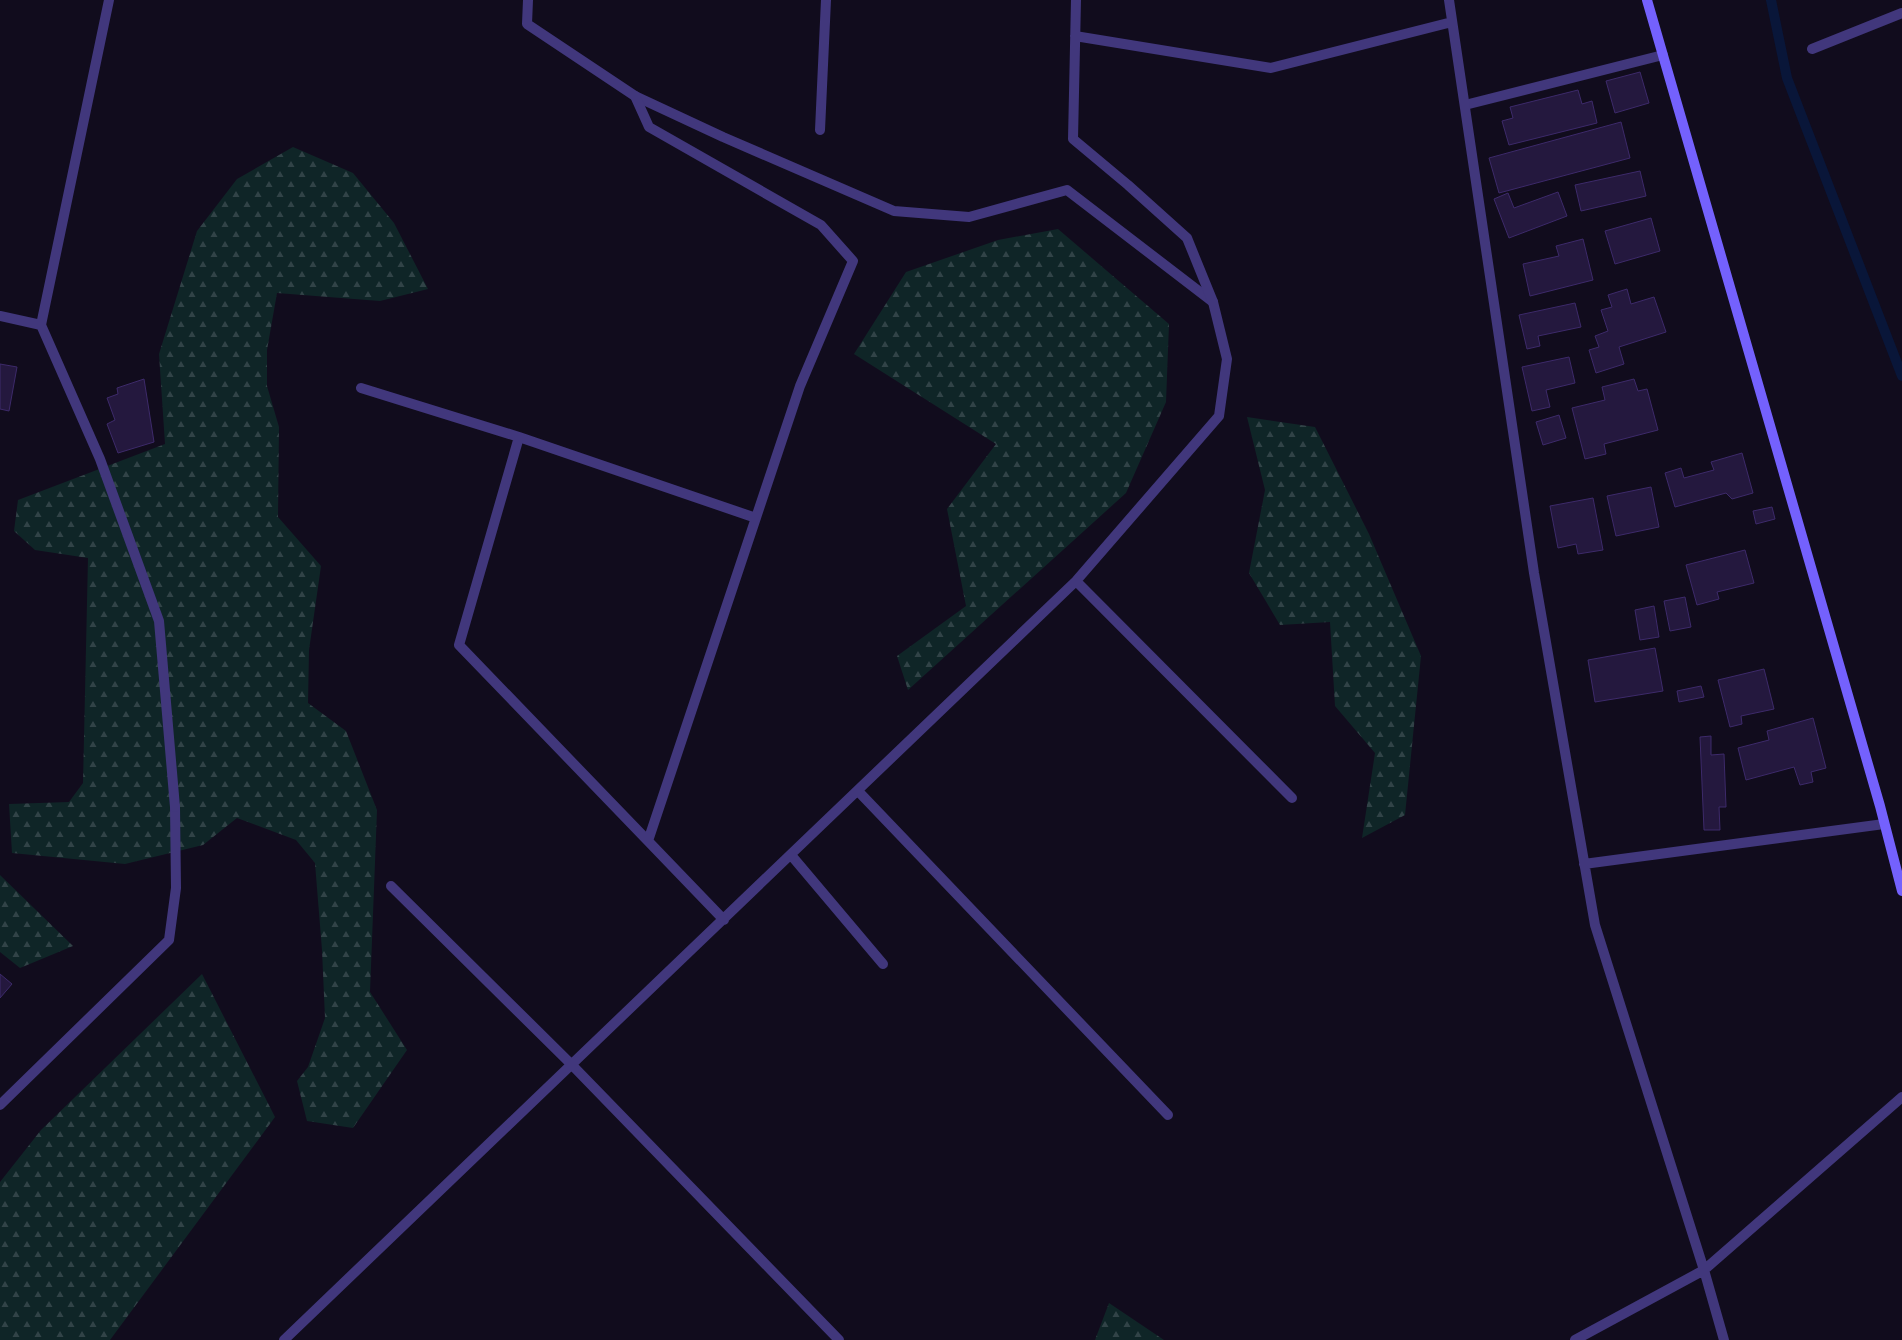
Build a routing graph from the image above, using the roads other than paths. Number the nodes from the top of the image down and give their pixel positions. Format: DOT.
graph roads {
  1 [pos="109,0"];
  2 [pos="528,0"];
  3 [pos="826,0"];
  4 [pos="1076,0"];
  5 [pos="1449,0"];
  6 [pos="1647,0"];
  7 [pos="1902,13"];
  8 [pos="1452,22"];
  9 [pos="1075,36"];
  10 [pos="1812,49"];
  11 [pos="1663,55"];
  12 [pos="634,96"];
  13 [pos="1465,105"];
  14 [pos="820,130"];
  15 [pos="1213,302"];
  16 [pos="0,316"];
  17 [pos="41,325"];
  18 [pos="361,388"];
  19 [pos="519,437"];
  20 [pos="756,518"];
  21 [pos="1076,581"];
  22 [pos="858,791"];
  23 [pos="1292,798"];
  24 [pos="1884,824"];
  25 [pos="648,841"];
  26 [pos="791,855"];
  27 [pos="1584,864"];
  28 [pos="391,886"];
  29 [pos="1902,891"];
  30 [pos="724,920"];
  31 [pos="883,964"];
  32 [pos="572,1065"];
  33 [pos="1902,1097"];
  34 [pos="0,1105"];
  35 [pos="1168,1115"];
  36 [pos="1704,1270"];
  37 [pos="288,1339"];
  38 [pos="840,1340"];
  39 [pos="1575,1340"];
  40 [pos="1724,1340"];
  1 -- 17 [label="street"];
  2 -- 12 [label="street"];
  3 -- 14 [label="street"];
  4 -- 9 [label="street"];
  5 -- 8 [label="street"];
  6 -- 11 [label="street"];
  7 -- 10 [label="street"];
  8 -- 9 [label="street"];
  8 -- 13 [label="street"];
  9 -- 15 [label="street"];
  11 -- 13 [label="street"];
  11 -- 24 [label="street"];
  12 -- 15 [label="street"];
  12 -- 20 [label="street"];
  13 -- 27 [label="street"];
  15 -- 21 [label="street"];
  16 -- 17 [label="street"];
  17 -- 34 [label="street"];
  18 -- 19 [label="street"];
  19 -- 20 [label="street"];
  19 -- 25 [label="street"];
  20 -- 25 [label="street"];
  21 -- 22 [label="street"];
  21 -- 23 [label="street"];
  22 -- 26 [label="street"];
  22 -- 35 [label="street"];
  24 -- 27 [label="street"];
  24 -- 29 [label="street"];
  25 -- 30 [label="street"];
  26 -- 30 [label="street"];
  26 -- 31 [label="street"];
  27 -- 36 [label="street"];
  28 -- 32 [label="street"];
  30 -- 32 [label="street"];
  32 -- 37 [label="street"];
  32 -- 38 [label="street"];
  33 -- 36 [label="street"];
  36 -- 39 [label="street"];
  36 -- 40 [label="street"];
}
